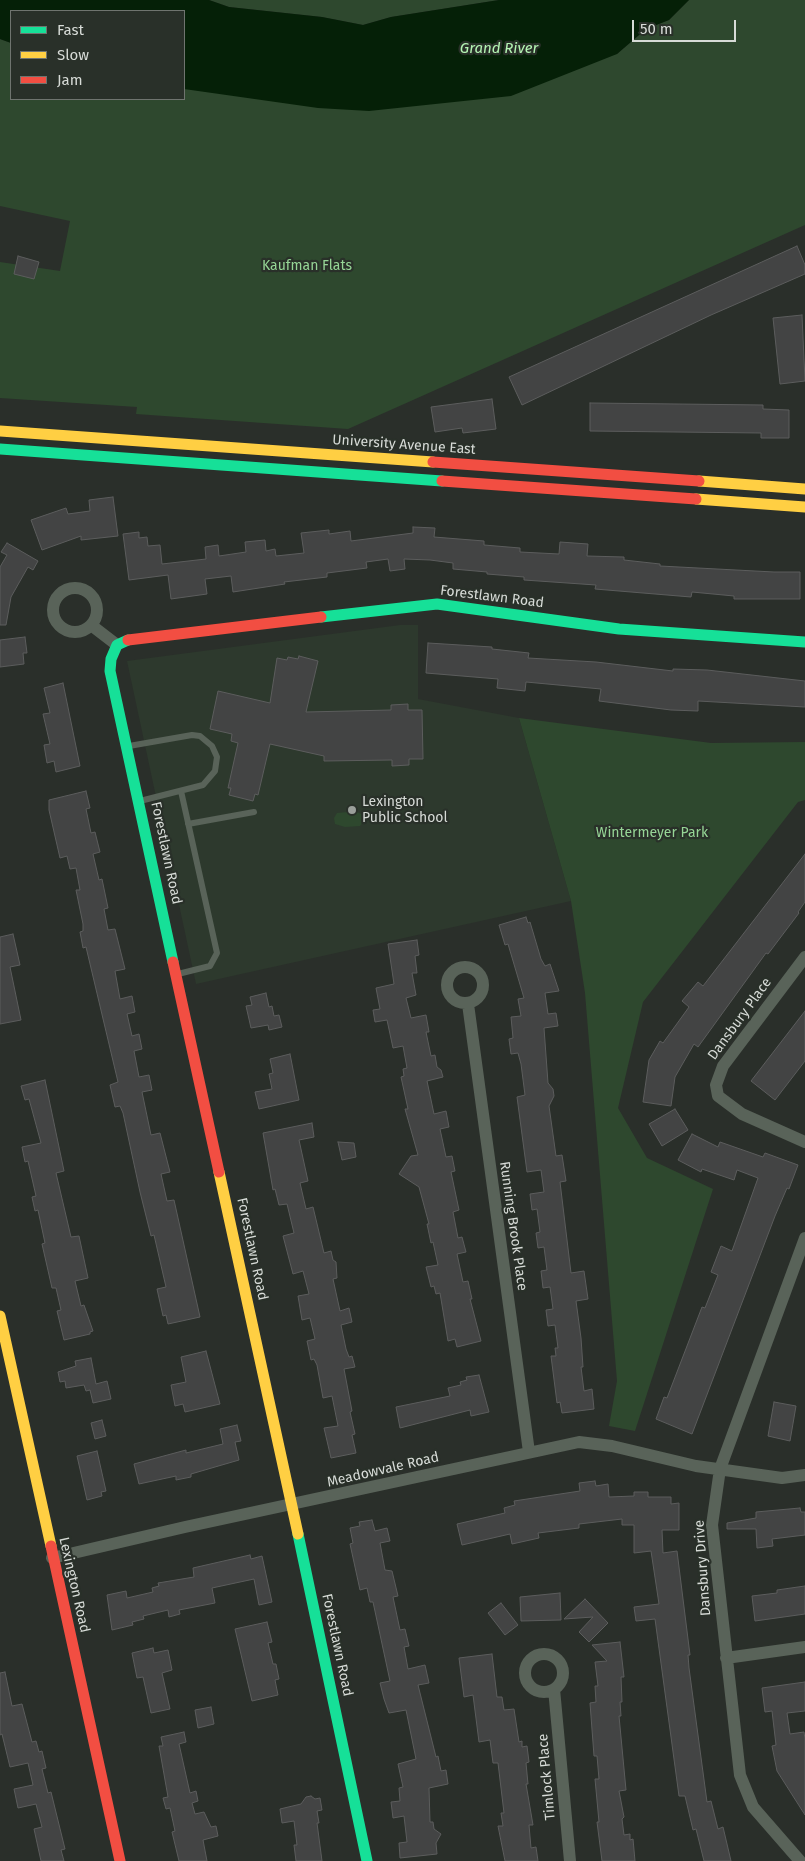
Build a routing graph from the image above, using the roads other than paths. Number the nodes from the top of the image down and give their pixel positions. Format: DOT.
graph roads {
  1 [pos="0,431"];
  2 [pos="0,449"];
  3 [pos="492,466"];
  4 [pos="491,484"];
  5 [pos="805,489"];
  6 [pos="805,506"];
  7 [pos="91,624"];
  8 [pos="805,642"];
  9 [pos="117,645"];
  10 [pos="128,746"];
  11 [pos="181,791"];
  12 [pos="140,801"];
  13 [pos="254,812"];
  14 [pos="188,824"];
  15 [pos="805,957"];
  16 [pos="177,974"];
  17 [pos="468,1004"];
  18 [pos="805,1142"];
  19 [pos="805,1238"];
  20 [pos="1,1322"];
  21 [pos="529,1452"];
  22 [pos="720,1469"];
  23 [pos="805,1475"];
  24 [pos="292,1505"];
  25 [pos="52,1558"];
  26 [pos="805,1647"];
  27 [pos="726,1658"];
  28 [pos="554,1690"];
  29 [pos="801,1858"];
  30 [pos="120,1861"];
  31 [pos="367,1861"];
  32 [pos="570,1861"];
  1 -- 3 [label="street, University Avenue East"];
  2 -- 4 [label="street"];
  3 -- 4 [label="lane"];
  3 -- 5 [label="street, University Avenue East"];
  4 -- 6 [label="street"];
  7 -- 9 [label="street"];
  8 -- 9 [label="street, Forestlawn Road"];
  9 -- 10 [label="street, Forestlawn Road"];
  10 -- 11 [label="lane"];
  10 -- 12 [label="street, Forestlawn Road"];
  11 -- 12 [label="lane"];
  11 -- 14 [label="lane"];
  12 -- 16 [label="street, Forestlawn Road"];
  13 -- 14 [label="lane"];
  14 -- 16 [label="lane"];
  15 -- 18 [label="street, Dansbury Place"];
  16 -- 24 [label="street, Forestlawn Road"];
  17 -- 21 [label="street, Running Brook Place"];
  19 -- 22 [label="street, Dansbury Drive"];
  20 -- 25 [label="street, Lexington Road"];
  21 -- 22 [label="street, Meadowvale Road"];
  21 -- 24 [label="street, Meadowvale Road"];
  22 -- 23 [label="street, Meadowvale Road"];
  22 -- 27 [label="street, Dansbury Drive"];
  24 -- 25 [label="street, Meadowvale Road"];
  24 -- 31 [label="street, Forestlawn Road"];
  25 -- 30 [label="street, Lexington Road"];
  26 -- 27 [label="street"];
  27 -- 29 [label="street, Dansbury Drive"];
  28 -- 32 [label="street, Timlock Place"];
}
